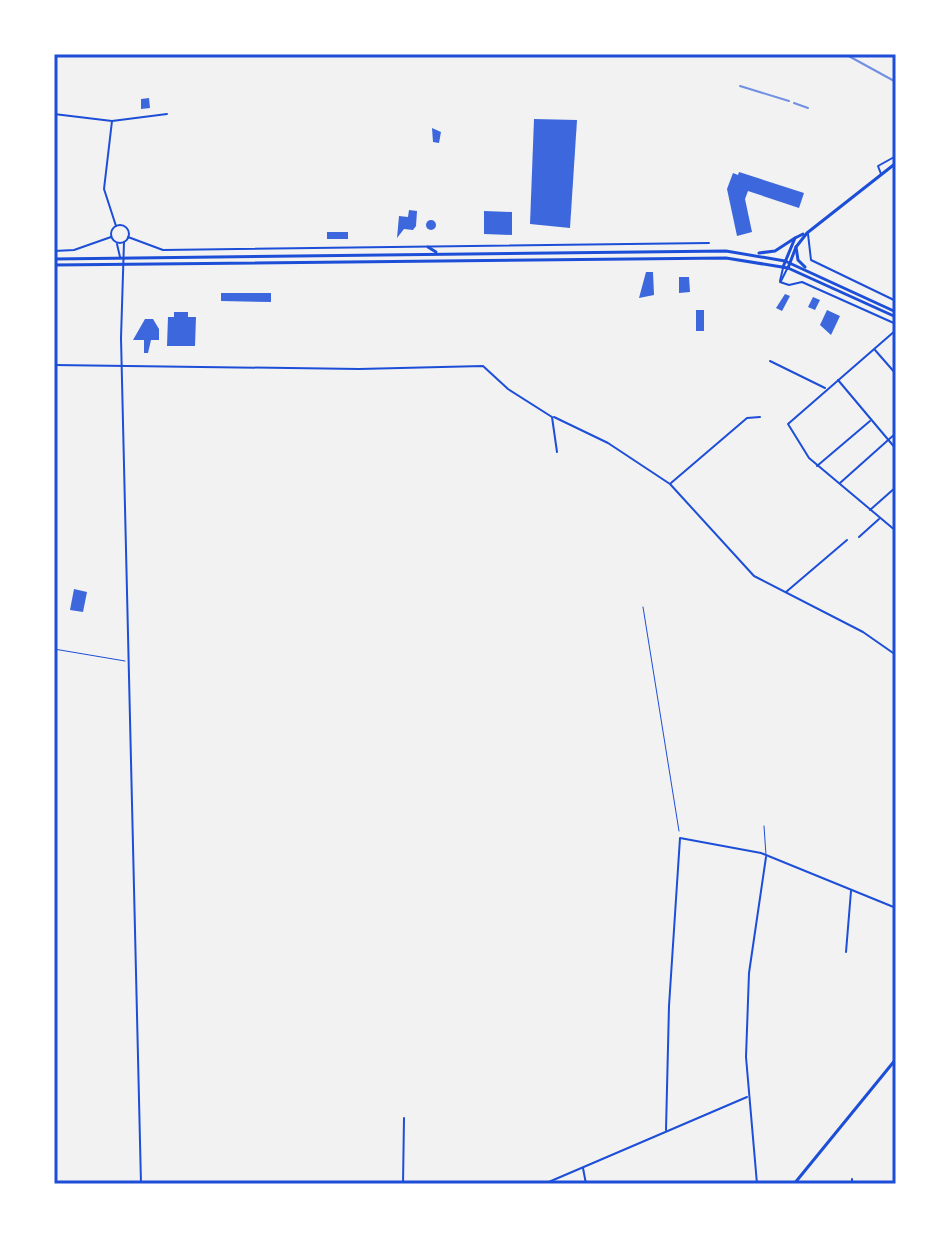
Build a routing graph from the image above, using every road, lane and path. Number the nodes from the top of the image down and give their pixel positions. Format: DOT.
graph roads {
  1 [pos="54,114"];
  2 [pos="167,114"];
  3 [pos="112,121"];
  4 [pos="896,156"];
  5 [pos="896,163"];
  6 [pos="882,175"];
  7 [pos="116,226"];
  8 [pos="807,233"];
  9 [pos="111,237"];
  10 [pos="128,237"];
  11 [pos="795,238"];
  12 [pos="116,242"];
  13 [pos="124,242"];
  14 [pos="709,243"];
  15 [pos="428,247"];
  16 [pos="796,247"];
  17 [pos="54,251"];
  18 [pos="439,254"];
  19 [pos="755,254"];
  20 [pos="120,258"];
  21 [pos="54,259"];
  22 [pos="479,260"];
  23 [pos="787,262"];
  24 [pos="120,264"];
  25 [pos="54,265"];
  26 [pos="479,267"];
  27 [pos="785,268"];
  28 [pos="808,270"];
  29 [pos="896,301"];
  30 [pos="896,314"];
  31 [pos="896,324"];
  32 [pos="896,330"];
  33 [pos="874,349"];
  34 [pos="770,361"];
  35 [pos="122,364"];
  36 [pos="54,365"];
  37 [pos="896,374"];
  38 [pos="838,380"];
  39 [pos="826,388"];
  40 [pos="552,417"];
  41 [pos="760,417"];
  42 [pos="871,420"];
  43 [pos="896,433"];
  44 [pos="888,440"];
  45 [pos="896,449"];
  46 [pos="557,452"];
  47 [pos="817,466"];
  48 [pos="670,484"];
  49 [pos="838,484"];
  50 [pos="896,487"];
  51 [pos="870,510"];
  52 [pos="880,518"];
  53 [pos="896,531"];
  54 [pos="859,537"];
  55 [pos="847,540"];
  56 [pos="785,593"];
  57 [pos="643,607"];
  58 [pos="54,649"];
  59 [pos="896,655"];
  60 [pos="128,661"];
  61 [pos="764,826"];
  62 [pos="680,838"];
  63 [pos="766,855"];
  64 [pos="851,889"];
  65 [pos="896,908"];
  66 [pos="846,952"];
  67 [pos="896,1059"];
  68 [pos="748,1097"];
  69 [pos="404,1118"];
  70 [pos="666,1130"];
  71 [pos="583,1167"];
  72 [pos="852,1179"];
  73 [pos="141,1184"];
  74 [pos="403,1184"];
  75 [pos="544,1184"];
  76 [pos="586,1184"];
  77 [pos="757,1184"];
  78 [pos="794,1184"];
  79 [pos="852,1184"];
  1 -- 3 [label="street"];
  2 -- 3 [label="street"];
  3 -- 7 [label="street"];
  4 -- 6 [label="street"];
  5 -- 6 [label="main road"];
  6 -- 8 [label="main road"];
  7 -- 9 [label="street"];
  7 -- 10 [label="street"];
  8 -- 11 [label="main road"];
  8 -- 16 [label="main road"];
  8 -- 29 [label="street"];
  9 -- 12 [label="street"];
  9 -- 17 [label="street"];
  10 -- 13 [label="street"];
  10 -- 15 [label="street"];
  11 -- 19 [label="main road"];
  11 -- 23 [label="main road"];
  12 -- 13 [label="street"];
  12 -- 20 [label="street"];
  13 -- 20 [label="street"];
  14 -- 15 [label="street"];
  15 -- 18 [label="main road"];
  16 -- 23 [label="main road"];
  16 -- 28 [label="main road"];
  18 -- 19 [label="main road"];
  18 -- 20 [label="main road"];
  19 -- 23 [label="main road"];
  20 -- 21 [label="main road"];
  20 -- 24 [label="street"];
  22 -- 24 [label="main road"];
  22 -- 26 [label="street"];
  22 -- 27 [label="main road"];
  23 -- 27 [label="main road"];
  23 -- 28 [label="main road"];
  24 -- 25 [label="main road"];
  24 -- 35 [label="street"];
  27 -- 30 [label="main road"];
  27 -- 31 [label="street"];
  28 -- 30 [label="main road"];
  32 -- 33 [label="street"];
  33 -- 37 [label="street"];
  33 -- 38 [label="street"];
  34 -- 39 [label="street"];
  35 -- 36 [label="street"];
  35 -- 40 [label="street"];
  35 -- 60 [label="street"];
  38 -- 39 [label="street"];
  38 -- 42 [label="street"];
  39 -- 47 [label="street"];
  40 -- 46 [label="street"];
  40 -- 48 [label="street"];
  41 -- 48 [label="street"];
  42 -- 44 [label="street"];
  42 -- 47 [label="street"];
  43 -- 44 [label="street"];
  44 -- 45 [label="street"];
  44 -- 49 [label="street"];
  47 -- 49 [label="street"];
  48 -- 56 [label="street"];
  49 -- 51 [label="street"];
  50 -- 51 [label="street"];
  51 -- 52 [label="street"];
  52 -- 53 [label="street"];
  52 -- 54 [label="street"];
  55 -- 56 [label="street"];
  56 -- 59 [label="street"];
  57 -- 62 [label="path"];
  58 -- 60 [label="lane"];
  60 -- 73 [label="street"];
  61 -- 63 [label="lane"];
  62 -- 63 [label="street"];
  62 -- 70 [label="street"];
  63 -- 64 [label="street"];
  63 -- 68 [label="street"];
  64 -- 65 [label="street"];
  64 -- 66 [label="street"];
  67 -- 78 [label="main road"];
  68 -- 70 [label="street"];
  68 -- 77 [label="street"];
  69 -- 74 [label="street"];
  70 -- 71 [label="street"];
  71 -- 75 [label="street"];
  71 -- 76 [label="street"];
  72 -- 79 [label="street"];
}
